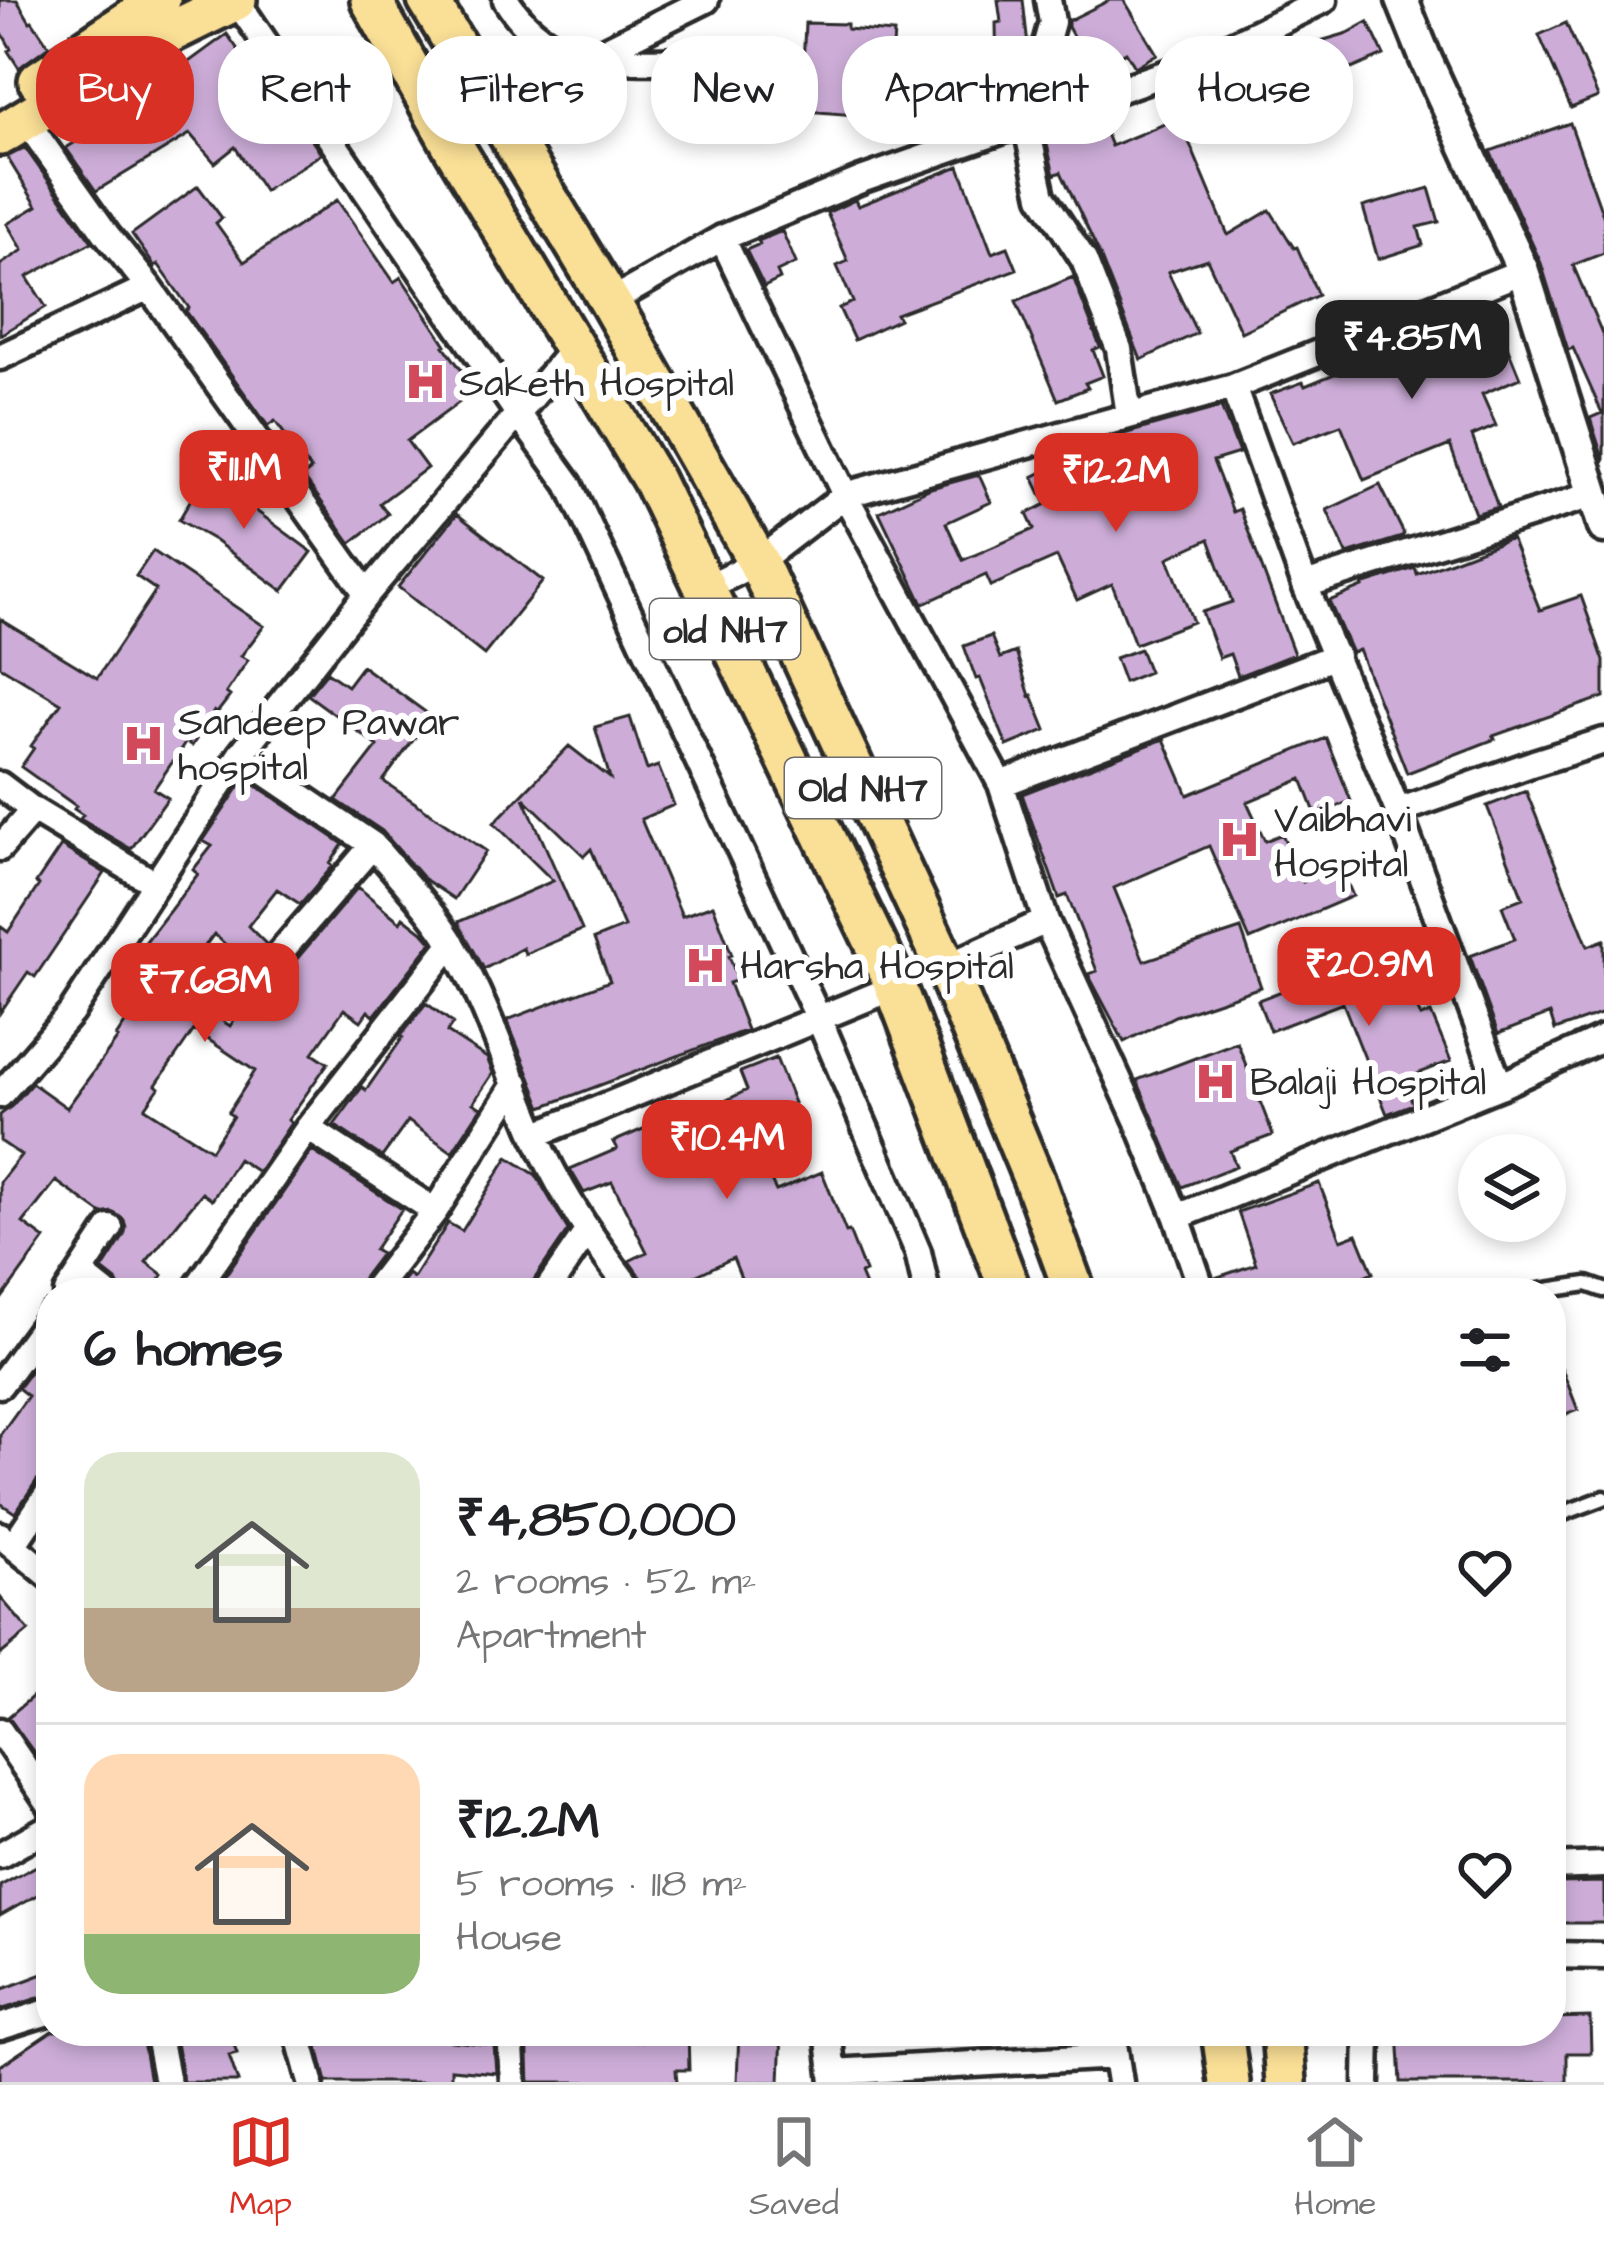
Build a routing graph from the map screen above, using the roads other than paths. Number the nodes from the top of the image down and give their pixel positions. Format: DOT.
graph roads {
  1 [pos="160,0"];
  2 [pos="236,0"];
  3 [pos="371,0"];
  4 [pos="428,0"];
  5 [pos="506,0"];
  6 [pos="706,0"];
  7 [pos="1048,0"];
  8 [pos="1324,0"];
  9 [pos="1402,0"];
  10 [pos="540,36"];
  11 [pos="1048,36"];
  12 [pos="627,39"];
  13 [pos="1131,84"];
  14 [pos="8,120"];
  15 [pos="959,144"];
  16 [pos="1030,144"];
  17 [pos="722,238"];
  18 [pos="1523,271"];
  19 [pos="149,287"];
  20 [pos="610,302"];
  21 [pos="574,346"];
  22 [pos="0,357"];
  23 [pos="1233,387"];
  24 [pos="519,415"];
  25 [pos="1130,415"];
  26 [pos="845,495"];
  27 [pos="1592,495"];
  28 [pos="1604,527"];
  29 [pos="758,562"];
  30 [pos="1305,585"];
  31 [pos="705,588"];
  32 [pos="367,594"];
  33 [pos="1336,656"];
  34 [pos="1604,741"];
  35 [pos="240,755"];
  36 [pos="1001,784"];
  37 [pos="0,785"];
  38 [pos="33,810"];
  39 [pos="1398,812"];
  40 [pos="373,845"];
  41 [pos="0,848"];
  42 [pos="154,884"];
  43 [pos="1046,920"];
  44 [pos="452,943"];
  45 [pos="273,961"];
  46 [pos="946,967"];
  47 [pos="895,987"];
  48 [pos="819,1019"];
  49 [pos="1604,1038"];
  50 [pos="516,1083"];
  51 [pos="1500,1085"];
  52 [pos="0,1095"];
  53 [pos="308,1127"];
  54 [pos="535,1135"];
  55 [pos="435,1211"];
  56 [pos="1177,1216"];
  57 [pos="110,1228"];
  58 [pos="586,1233"];
  59 [pos="78,1278"];
  60 [pos="203,1278"];
  61 [pos="384,1278"];
  62 [pos="555,1278"];
  63 [pos="618,1278"];
  64 [pos="924,1278"];
  65 [pos="1005,1278"];
  66 [pos="1070,1278"];
  67 [pos="1198,1278"];
  68 [pos="1566,1287"];
  69 [pos="1604,1290"];
  70 [pos="36,1336"];
  71 [pos="0,1385"];
  72 [pos="1604,1498"];
  73 [pos="36,1507"];
  74 [pos="1566,1512"];
  75 [pos="7,1540"];
  76 [pos="36,1564"];
  77 [pos="0,1731"];
  78 [pos="36,1784"];
  79 [pos="36,1835"];
  80 [pos="0,1855"];
  81 [pos="1604,1865"];
  82 [pos="1566,1866"];
  83 [pos="1566,1955"];
  84 [pos="1604,1955"];
  85 [pos="36,2016"];
  86 [pos="0,2027"];
  87 [pos="160,2046"];
  88 [pos="301,2046"];
  89 [pos="510,2046"];
  90 [pos="830,2046"];
  91 [pos="1224,2046"];
  92 [pos="1283,2046"];
  93 [pos="1368,2046"];
  94 [pos="1116,2056"];
  95 [pos="833,2077"];
  96 [pos="167,2082"];
  97 [pos="311,2082"];
  98 [pos="513,2082"];
  99 [pos="1229,2082"];
  100 [pos="1286,2082"];
  101 [pos="1367,2082"];
  1 -- 14 [label="main road"];
  2 -- 14 [label="main road"];
  2 -- 24 [label="street"];
  3 -- 21 [label="main road, old NH7"];
  4 -- 20 [label="main road, Old NH7"];
  5 -- 10 [label="street"];
  6 -- 12 [label="street"];
  7 -- 11 [label="street"];
  8 -- 13 [label="street"];
  9 -- 18 [label="street"];
  14 -- 19 [label="street"];
  15 -- 17 [label="street"];
  16 -- 25 [label="street"];
  17 -- 20 [label="street"];
  17 -- 26 [label="street"];
  18 -- 23 [label="street"];
  18 -- 27 [label="street"];
  19 -- 22 [label="street"];
  19 -- 32 [label="street"];
  20 -- 29 [label="main road, Old NH7"];
  21 -- 24 [label="street"];
  21 -- 31 [label="main road, old NH7"];
  23 -- 25 [label="street"];
  23 -- 30 [label="street"];
  24 -- 32 [label="street"];
  24 -- 48 [label="street"];
  25 -- 26 [label="street"];
  26 -- 29 [label="street"];
  26 -- 36 [label="street"];
  27 -- 28 [label="street"];
  27 -- 30 [label="street"];
  29 -- 31 [label="street"];
  29 -- 46 [label="main road, Old NH7"];
  30 -- 33 [label="street"];
  31 -- 47 [label="main road, old NH7"];
  32 -- 35 [label="street"];
  33 -- 36 [label="street"];
  33 -- 39 [label="street"];
  34 -- 39 [label="street"];
  35 -- 40 [label="street"];
  35 -- 42 [label="street"];
  36 -- 43 [label="street"];
  37 -- 38 [label="street"];
  38 -- 41 [label="street"];
  38 -- 42 [label="street"];
  39 -- 51 [label="street"];
  40 -- 44 [label="street"];
  40 -- 45 [label="street"];
  42 -- 52 [label="street"];
  43 -- 46 [label="street"];
  43 -- 56 [label="street"];
  44 -- 50 [label="street"];
  44 -- 53 [label="street"];
  46 -- 66 [label="main road, Old NH7"];
  47 -- 48 [label="street"];
  47 -- 65 [label="main road, old NH7"];
  48 -- 54 [label="street"];
  48 -- 64 [label="street"];
  49 -- 51 [label="street"];
  50 -- 54 [label="street"];
  50 -- 55 [label="street"];
  51 -- 56 [label="street"];
  53 -- 55 [label="street"];
  53 -- 60 [label="street"];
  54 -- 58 [label="street"];
  55 -- 61 [label="street"];
  56 -- 67 [label="street"];
  57 -- 59 [label="street"];
  58 -- 62 [label="street"];
  58 -- 63 [label="street"];
  68 -- 69 [label="lane"];
  70 -- 71 [label="street"];
  72 -- 74 [label="lane"];
  73 -- 75 [label="street"];
  75 -- 76 [label="street"];
  77 -- 78 [label="street"];
  79 -- 80 [label="street"];
  81 -- 82 [label="street"];
  83 -- 84 [label="street"];
  85 -- 86 [label="street"];
  87 -- 96 [label="street"];
  88 -- 97 [label="street"];
  89 -- 98 [label="street"];
  90 -- 95 [label="street"];
  91 -- 99 [label="main road"];
  92 -- 100 [label="main road"];
  93 -- 101 [label="street"];
  94 -- 95 [label="street"];
}
